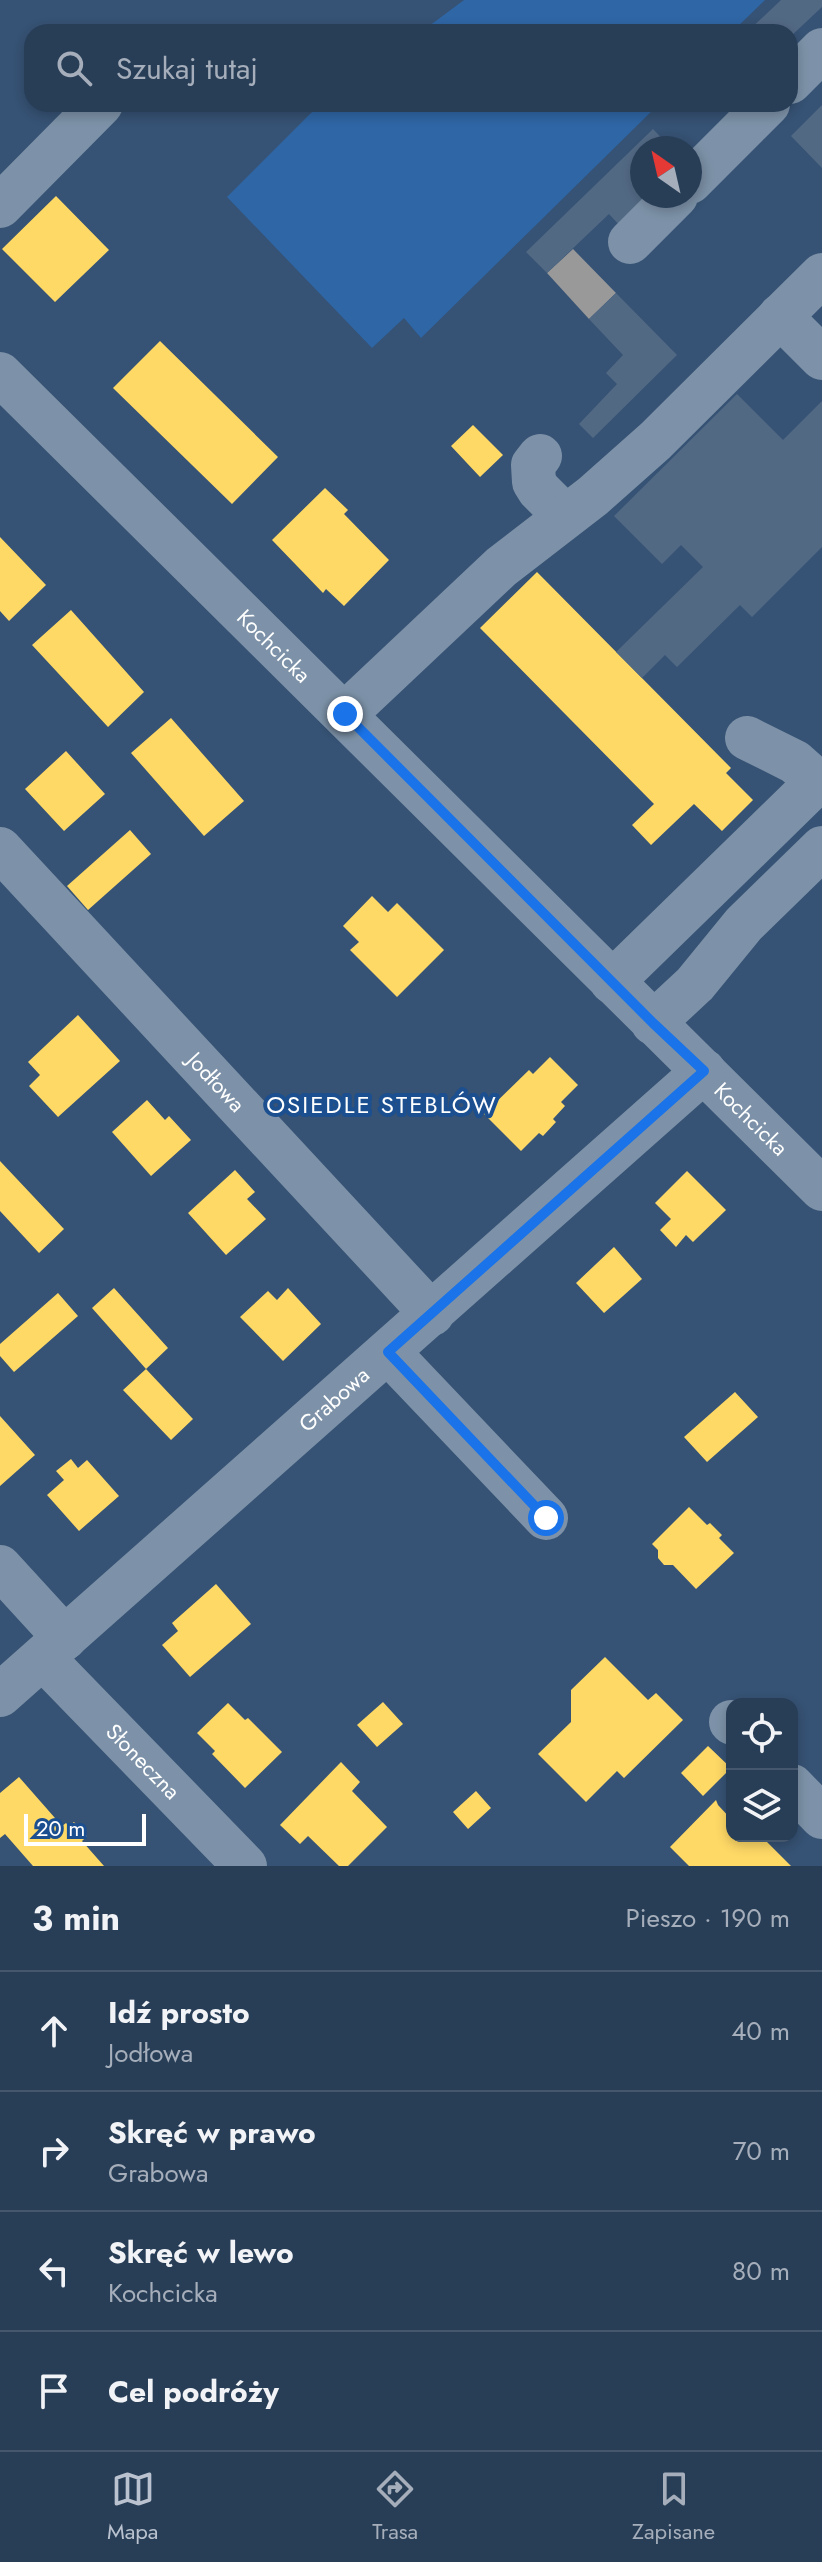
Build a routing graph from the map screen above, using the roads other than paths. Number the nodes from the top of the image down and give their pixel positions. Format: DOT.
graph roads {
  1 [pos="822,50"];
  2 [pos="798,74"];
  3 [pos="93,112"];
  4 [pos="760,112"];
  5 [pos="702,170"];
  6 [pos="0,206"];
  7 [pos="664,208"];
  8 [pos="630,242"];
  9 [pos="822,275"];
  10 [pos="780,316"];
  11 [pos="822,358"];
  12 [pos="0,374"];
  13 [pos="540,456"];
  14 [pos="565,516"];
  15 [pos="345,714"];
  16 [pos="747,738"];
  17 [pos="820,784"];
  18 [pos="822,848"];
  19 [pos="0,849"];
  20 [pos="612,982"];
  21 [pos="653,1023"];
  22 [pos="704,1071"];
  23 [pos="822,1189"];
  24 [pos="432,1314"];
  25 [pos="388,1352"];
  26 [pos="546,1518"];
  27 [pos="0,1567"];
  28 [pos="54,1648"];
  29 [pos="0,1695"];
  30 [pos="798,1792"];
  31 [pos="822,1817"];
  32 [pos="245,1866"];
  1 -- 2 [label="street"];
  3 -- 6 [label="street"];
  4 -- 5 [label="street"];
  7 -- 8 [label="street"];
  9 -- 10 [label="street"];
  10 -- 11 [label="street"];
  10 -- 14 [label="street"];
  12 -- 15 [label="street, Kochcicka"];
  13 -- 14 [label="street"];
  14 -- 15 [label="street"];
  15 -- 20 [label="street, Kochcicka"];
  16 -- 17 [label="street"];
  17 -- 20 [label="street"];
  18 -- 21 [label="street"];
  19 -- 24 [label="street, Jodłowa"];
  20 -- 21 [label="street, Kochcicka"];
  21 -- 22 [label="street, Kochcicka"];
  22 -- 23 [label="street, Kochcicka"];
  22 -- 24 [label="street, Grabowa"];
  24 -- 25 [label="street, Grabowa"];
  25 -- 26 [label="street"];
  25 -- 28 [label="street, Grabowa"];
  27 -- 28 [label="street, Słoneczna"];
  28 -- 29 [label="street, Grabowa"];
  28 -- 32 [label="street, Słoneczna"];
  30 -- 31 [label="street"];
}
